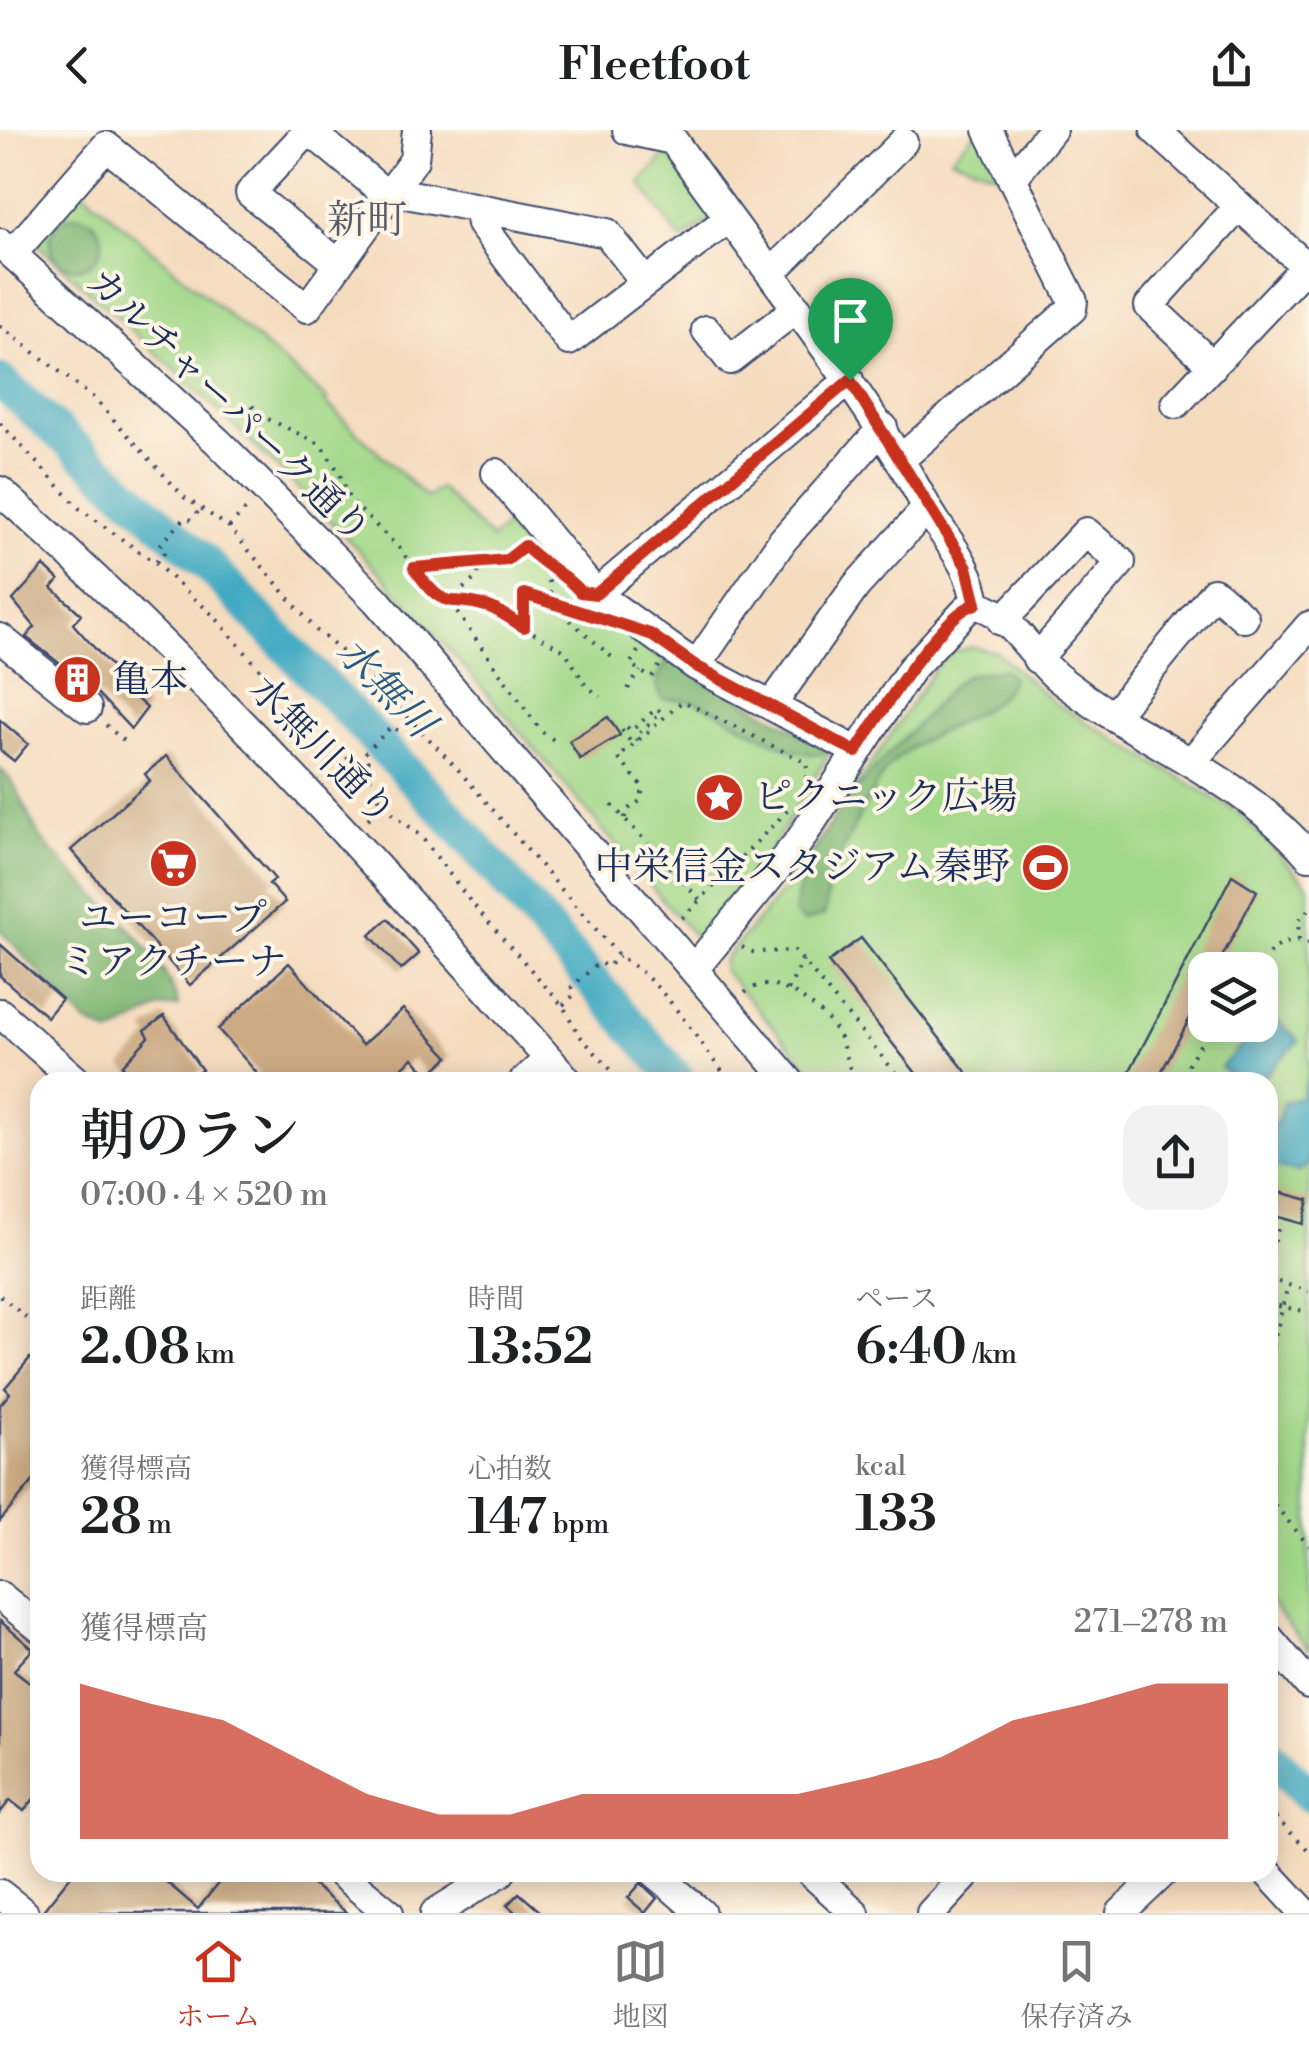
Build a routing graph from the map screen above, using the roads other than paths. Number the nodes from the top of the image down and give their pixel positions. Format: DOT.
graph roads {
  1 [pos="418,130"];
  2 [pos="627,130"];
  3 [pos="988,130"];
  4 [pos="1052,130"];
  5 [pos="1155,130"];
  6 [pos="678,135"];
  7 [pos="903,142"];
  8 [pos="1012,179"];
  9 [pos="389,193"];
  10 [pos="1240,206"];
  11 [pos="478,208"];
  12 [pos="728,219"];
  13 [pos="6,248"];
  14 [pos="338,264"];
  15 [pos="1308,268"];
  16 [pos="771,273"];
  17 [pos="645,282"];
  18 [pos="798,308"];
  19 [pos="706,330"];
  20 [pos="1213,366"];
  21 [pos="850,380"];
  22 [pos="1176,404"];
  23 [pos="883,427"];
  24 [pos="902,458"];
  25 [pos="496,473"];
  26 [pos="0,491"];
  27 [pos="927,508"];
  28 [pos="590,604"];
  29 [pos="976,604"];
  30 [pos="1244,618"];
  31 [pos="1002,621"];
  32 [pos="1309,626"];
  33 [pos="0,638"];
  34 [pos="1037,659"];
  35 [pos="696,666"];
  36 [pos="771,706"];
  37 [pos="87,708"];
  38 [pos="1113,716"];
  39 [pos="856,752"];
  40 [pos="1192,761"];
  41 [pos="1300,825"];
  42 [pos="1309,856"];
  43 [pos="694,969"];
  44 [pos="0,1013"];
  45 [pos="549,1059"];
  46 [pos="67,1072"];
  47 [pos="535,1072"];
  48 [pos="561,1072"];
  49 [pos="782,1072"];
  50 [pos="0,1596"];
  51 [pos="30,1620"];
  52 [pos="1278,1649"];
  53 [pos="1309,1685"];
  54 [pos="351,1882"];
  55 [pos="479,1882"];
  56 [pos="821,1882"];
  57 [pos="960,1882"];
  58 [pos="1153,1882"];
  59 [pos="1276,1882"];
  60 [pos="0,1894"];
  61 [pos="667,1902"];
  62 [pos="24,1913"];
  63 [pos="389,1913"];
  64 [pos="435,1913"];
  65 [pos="701,1913"];
  66 [pos="855,1913"];
  67 [pos="931,1913"];
  68 [pos="1120,1913"];
  69 [pos="1305,1913"];
  1 -- 9 [label="street"];
  2 -- 6 [label="street"];
  3 -- 8 [label="street"];
  4 -- 8 [label="street"];
  5 -- 10 [label="street"];
  6 -- 12 [label="street"];
  7 -- 16 [label="street"];
  8 -- 24 [label="street"];
  9 -- 11 [label="street"];
  9 -- 14 [label="street"];
  9 -- 14 [label="street"];
  10 -- 15 [label="street"];
  10 -- 20 [label="street"];
  11 -- 17 [label="street"];
  11 -- 17 [label="street"];
  12 -- 16 [label="street"];
  12 -- 17 [label="street"];
  13 -- 14 [label="street"];
  13 -- 43 [label="street, カルチャーパーク通り"];
  15 -- 20 [label="street"];
  16 -- 18 [label="street"];
  18 -- 19 [label="street"];
  18 -- 21 [label="street"];
  20 -- 22 [label="street"];
  21 -- 23 [label="street"];
  21 -- 28 [label="street"];
  23 -- 24 [label="street"];
  23 -- 35 [label="street"];
  24 -- 27 [label="street"];
  25 -- 28 [label="street"];
  26 -- 45 [label="street, 水無川通り"];
  27 -- 29 [label="street"];
  27 -- 36 [label="street"];
  28 -- 35 [label="street"];
  29 -- 31 [label="street"];
  29 -- 39 [label="street"];
  30 -- 38 [label="street"];
  31 -- 34 [label="street"];
  31 -- 34 [label="street"];
  32 -- 40 [label="street"];
  33 -- 37 [label="street"];
  34 -- 38 [label="street"];
  35 -- 36 [label="street"];
  36 -- 39 [label="street"];
  38 -- 40 [label="street"];
  39 -- 43 [label="street"];
  40 -- 41 [label="street"];
  41 -- 42 [label="street"];
  43 -- 49 [label="street, カルチャーパーク通り"];
  44 -- 46 [label="street"];
  45 -- 47 [label="street"];
  45 -- 48 [label="street, 水無川通り"];
  50 -- 51 [label="street"];
  52 -- 53 [label="street"];
  54 -- 63 [label="street"];
  55 -- 64 [label="street"];
  56 -- 66 [label="street"];
  57 -- 67 [label="street"];
  58 -- 68 [label="street"];
  59 -- 69 [label="street"];
  60 -- 62 [label="street"];
  61 -- 65 [label="street"];
}
